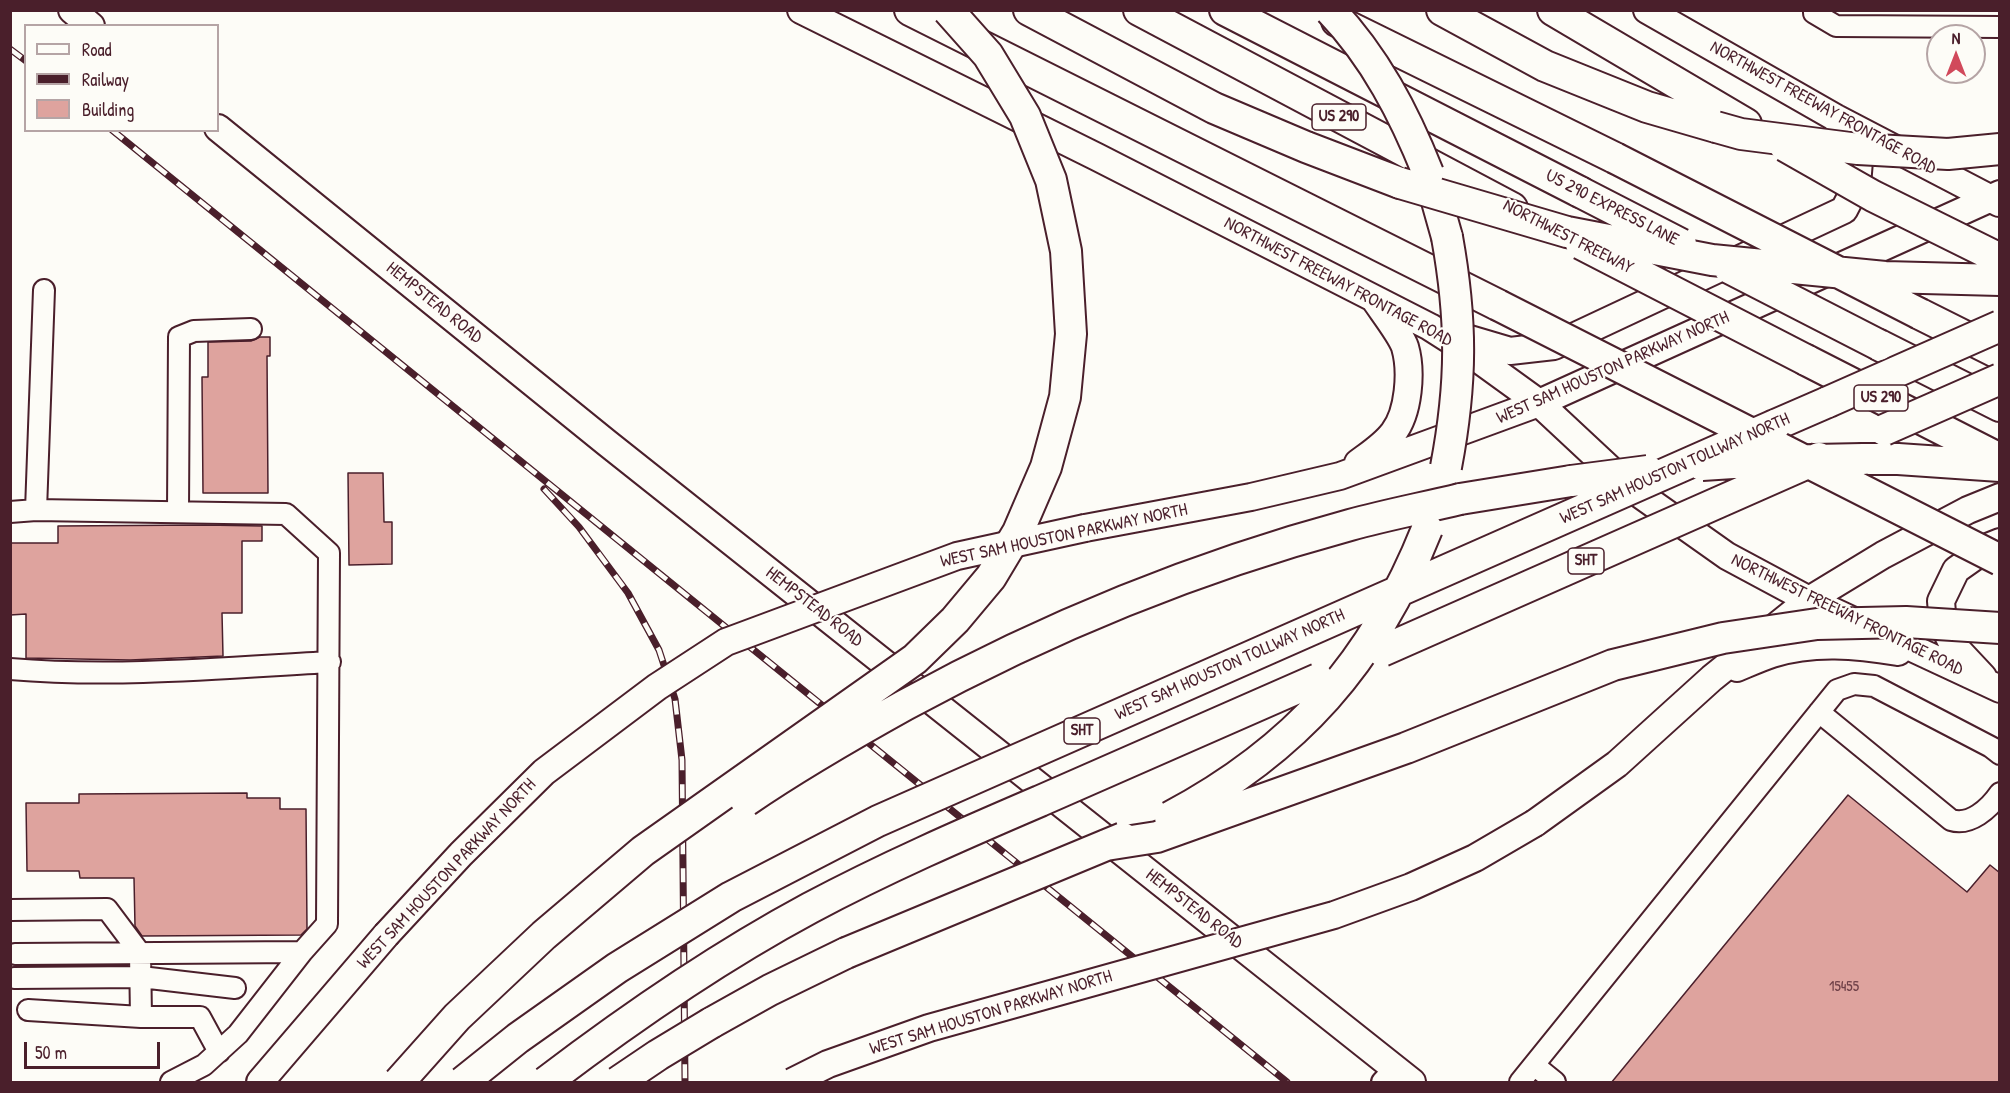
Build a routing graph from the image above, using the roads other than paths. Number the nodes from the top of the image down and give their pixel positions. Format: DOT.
graph roads {
  1 [pos="72,10"];
  2 [pos="801,10"];
  3 [pos="910,10"];
  4 [pos="948,10"];
  5 [pos="1029,10"];
  6 [pos="1139,10"];
  7 [pos="1225,10"];
  8 [pos="1316,10"];
  9 [pos="1330,10"];
  10 [pos="1442,10"];
  11 [pos="1553,10"];
  12 [pos="1647,10"];
  13 [pos="1814,10"];
  14 [pos="89,24"];
  15 [pos="2000,27"];
  16 [pos="1836,118"];
  17 [pos="219,129"];
  18 [pos="2000,149"];
  19 [pos="1996,198"];
  20 [pos="2000,259"];
  21 [pos="2000,280"];
  22 [pos="44,290"];
  23 [pos="1374,297"];
  24 [pos="2000,326"];
  25 [pos="1430,327"];
  26 [pos="251,329"];
  27 [pos="2000,354"];
  28 [pos="2000,379"];
  29 [pos="1539,403"];
  30 [pos="2000,406"];
  31 [pos="2000,459"];
  32 [pos="2000,466"];
  33 [pos="1340,476"];
  34 [pos="2000,497"];
  35 [pos="36,510"];
  36 [pos="10,512"];
  37 [pos="177,512"];
  38 [pos="2000,542"];
  39 [pos="2000,561"];
  40 [pos="1809,600"];
  41 [pos="2000,628"];
  42 [pos="1927,656"];
  43 [pos="330,662"];
  44 [pos="10,669"];
  45 [pos="1712,678"];
  46 [pos="1995,687"];
  47 [pos="1819,712"];
  48 [pos="2000,754"];
  49 [pos="1997,801"];
  50 [pos="1106,845"];
  51 [pos="10,910"];
  52 [pos="302,952"];
  53 [pos="140,953"];
  54 [pos="15,954"];
  55 [pos="141,977"];
  56 [pos="14,978"];
  57 [pos="235,988"];
  58 [pos="28,1010"];
  59 [pos="141,1017"];
  60 [pos="219,1052"];
  61 [pos="1534,1065"];
  62 [pos="1397,1078"];
  63 [pos="171,1083"];
  64 [pos="260,1083"];
  65 [pos="399,1083"];
  66 [pos="403,1083"];
  67 [pos="463,1083"];
  68 [pos="546,1083"];
  69 [pos="618,1083"];
  70 [pos="792,1083"];
  71 [pos="1520,1083"];
  72 [pos="1555,1083"];
  1 -- 14 [label="main road"];
  2 -- 23 [label="main road, NORTHWEST FREEWAY FRONTAGE ROAD"];
  3 -- 39 [label="highway, bridge"];
  4 -- 65 [label="highway, bridge"];
  5 -- 21 [label="highway, bridge"];
  6 -- 31 [label="highway, NORTHWEST FREEWAY / US 290, bridge"];
  7 -- 30 [label="highway, US 290 EXPRESS LANE, bridge"];
  8 -- 27 [label="highway, bridge"];
  9 -- 50 [label="highway, bridge"];
  10 -- 18 [label="highway, bridge"];
  11 -- 20 [label="highway, bridge"];
  12 -- 16 [label="main road, NORTHWEST FREEWAY FRONTAGE ROAD"];
  13 -- 15 [label="lane"];
  16 -- 19 [label="main road, NORTHWEST FREEWAY FRONTAGE ROAD"];
  16 -- 25 [label="main road"];
  17 -- 62 [label="main road, HEMPSTEAD ROAD"];
  19 -- 29 [label="main road, WEST SAM HOUSTON PARKWAY NORTH"];
  22 -- 35 [label="lane"];
  23 -- 25 [label="main road, NORTHWEST FREEWAY FRONTAGE ROAD"];
  23 -- 33 [label="main road"];
  24 -- 67 [label="highway, WEST SAM HOUSTON TOLLWAY NORTH / SHT, bridge"];
  25 -- 29 [label="main road, NORTHWEST FREEWAY FRONTAGE ROAD"];
  26 -- 37 [label="lane"];
  28 -- 68 [label="highway, SHT, bridge"];
  29 -- 33 [label="main road, WEST SAM HOUSTON PARKWAY NORTH"];
  29 -- 40 [label="main road, NORTHWEST FREEWAY FRONTAGE ROAD"];
  32 -- 66 [label="highway, bridge"];
  33 -- 64 [label="main road, WEST SAM HOUSTON PARKWAY NORTH, bridge"];
  34 -- 40 [label="main road, WEST SAM HOUSTON PARKWAY NORTH"];
  35 -- 36 [label="lane"];
  35 -- 37 [label="lane"];
  37 -- 43 [label="lane"];
  38 -- 46 [label="main road"];
  40 -- 42 [label="main road, NORTHWEST FREEWAY FRONTAGE ROAD"];
  40 -- 45 [label="main road, WEST SAM HOUSTON PARKWAY NORTH"];
  41 -- 50 [label="highway, bridge"];
  42 -- 45 [label="main road"];
  42 -- 46 [label="main road, NORTHWEST FREEWAY FRONTAGE ROAD"];
  43 -- 44 [label="lane"];
  43 -- 52 [label="lane"];
  45 -- 70 [label="main road, WEST SAM HOUSTON PARKWAY NORTH, bridge"];
  47 -- 48 [label="lane"];
  47 -- 49 [label="lane"];
  47 -- 61 [label="lane"];
  50 -- 69 [label="highway, bridge"];
  51 -- 53 [label="lane"];
  52 -- 53 [label="lane"];
  52 -- 60 [label="lane"];
  53 -- 54 [label="lane"];
  53 -- 55 [label="lane"];
  55 -- 56 [label="lane"];
  55 -- 57 [label="lane"];
  55 -- 59 [label="lane"];
  58 -- 59 [label="lane"];
  59 -- 60 [label="lane"];
  60 -- 63 [label="lane"];
  61 -- 71 [label="lane"];
  61 -- 72 [label="lane"];
}
